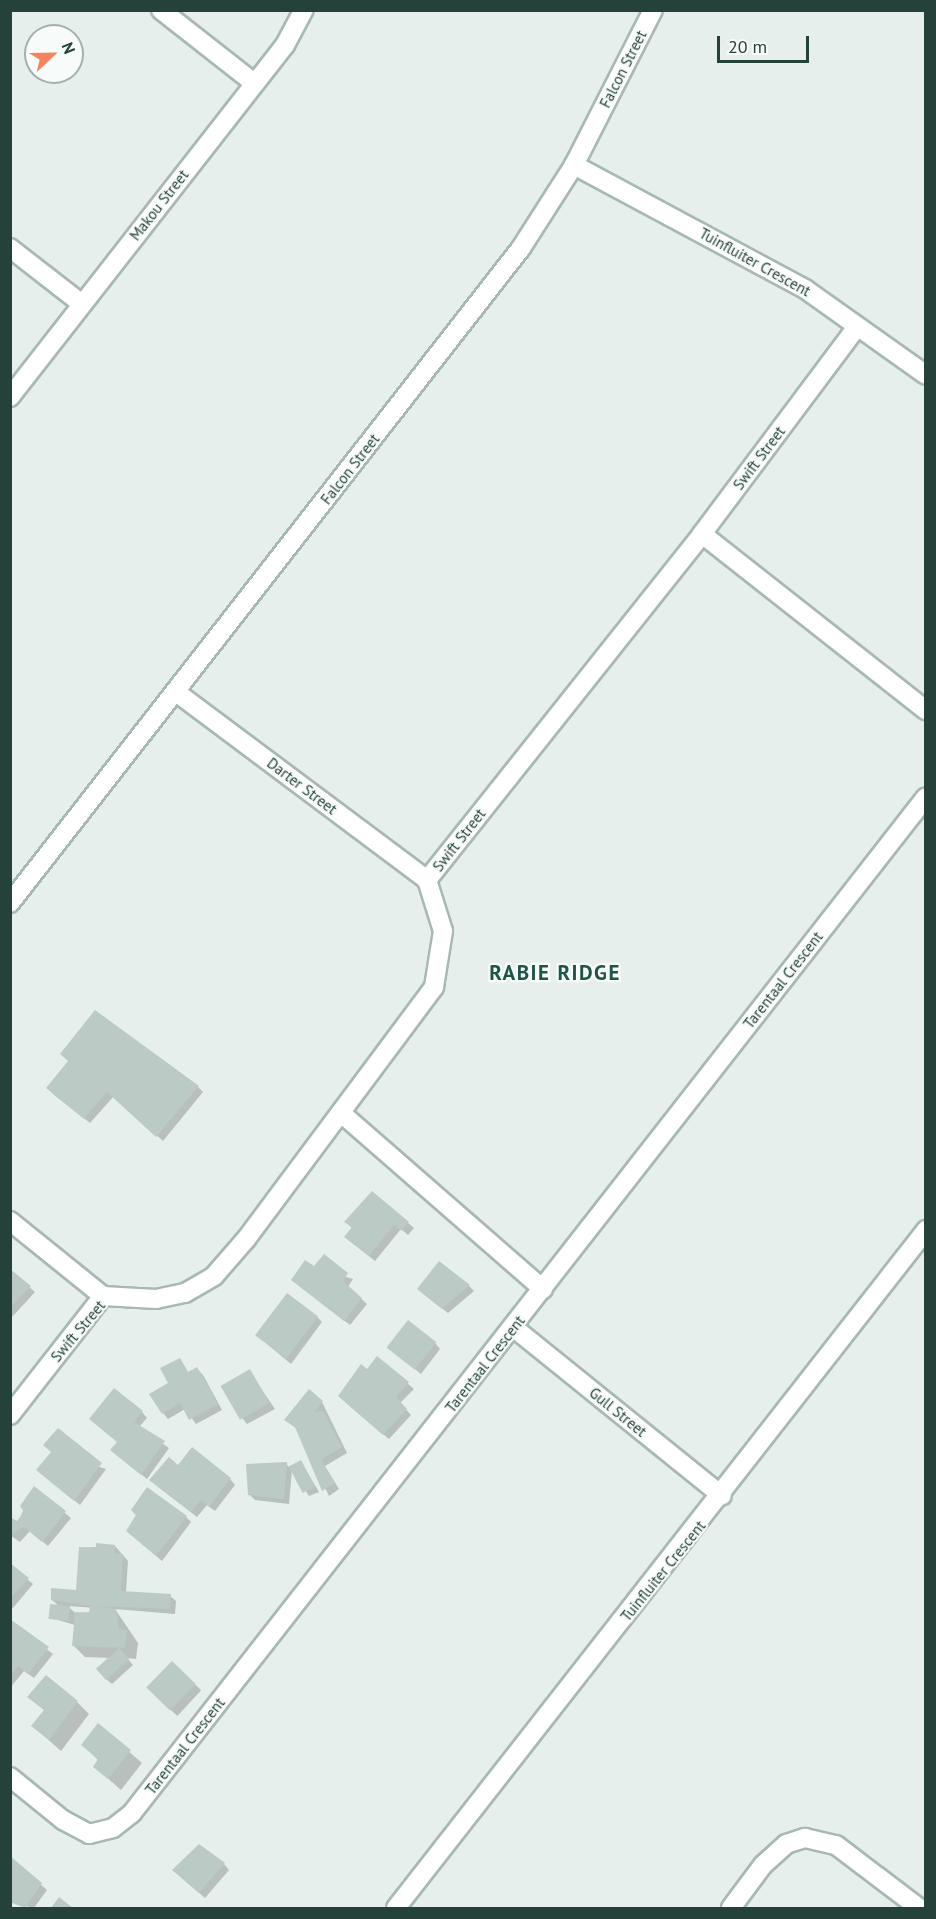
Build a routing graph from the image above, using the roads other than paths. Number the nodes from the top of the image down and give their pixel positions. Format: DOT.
graph roads {
  1 [pos="161,10"];
  2 [pos="304,10"];
  3 [pos="653,10"];
  4 [pos="254,83"];
  5 [pos="574,165"];
  6 [pos="10,248"];
  7 [pos="82,304"];
  8 [pos="857,327"];
  9 [pos="926,375"];
  10 [pos="10,397"];
  11 [pos="702,534"];
  12 [pos="176,692"];
  13 [pos="926,710"];
  14 [pos="926,797"];
  15 [pos="428,880"];
  16 [pos="10,903"];
  17 [pos="341,1113"];
  18 [pos="10,1221"];
  19 [pos="926,1230"];
  20 [pos="543,1289"];
  21 [pos="103,1296"];
  22 [pos="513,1328"];
  23 [pos="10,1415"];
  24 [pos="723,1496"];
  25 [pos="10,1777"];
  26 [pos="396,1908"];
  27 [pos="732,1908"];
  28 [pos="919,1908"];
  1 -- 4 [label="street"];
  2 -- 4 [label="street, Makou Street"];
  3 -- 5 [label="street, Falcon Street"];
  4 -- 7 [label="street, Makou Street"];
  5 -- 8 [label="street, Tuinfluiter Crescent"];
  5 -- 12 [label="street, Falcon Street"];
  6 -- 7 [label="street"];
  7 -- 10 [label="street, Makou Street"];
  8 -- 9 [label="street, Tuinfluiter Crescent"];
  8 -- 11 [label="street, Swift Street"];
  11 -- 13 [label="street"];
  11 -- 15 [label="street, Swift Street"];
  12 -- 15 [label="street, Darter Street"];
  12 -- 16 [label="street, Falcon Street"];
  14 -- 20 [label="street, Tarentaal Crescent"];
  15 -- 17 [label="street, Swift Street"];
  17 -- 20 [label="street"];
  17 -- 21 [label="street, Swift Street"];
  18 -- 21 [label="street"];
  19 -- 24 [label="street, Tuinfluiter Crescent"];
  20 -- 22 [label="street, Tarentaal Crescent"];
  21 -- 23 [label="street, Swift Street"];
  22 -- 24 [label="street, Gull Street"];
  22 -- 25 [label="street, Tarentaal Crescent"];
  24 -- 26 [label="street, Tuinfluiter Crescent"];
  27 -- 28 [label="street"];
}
